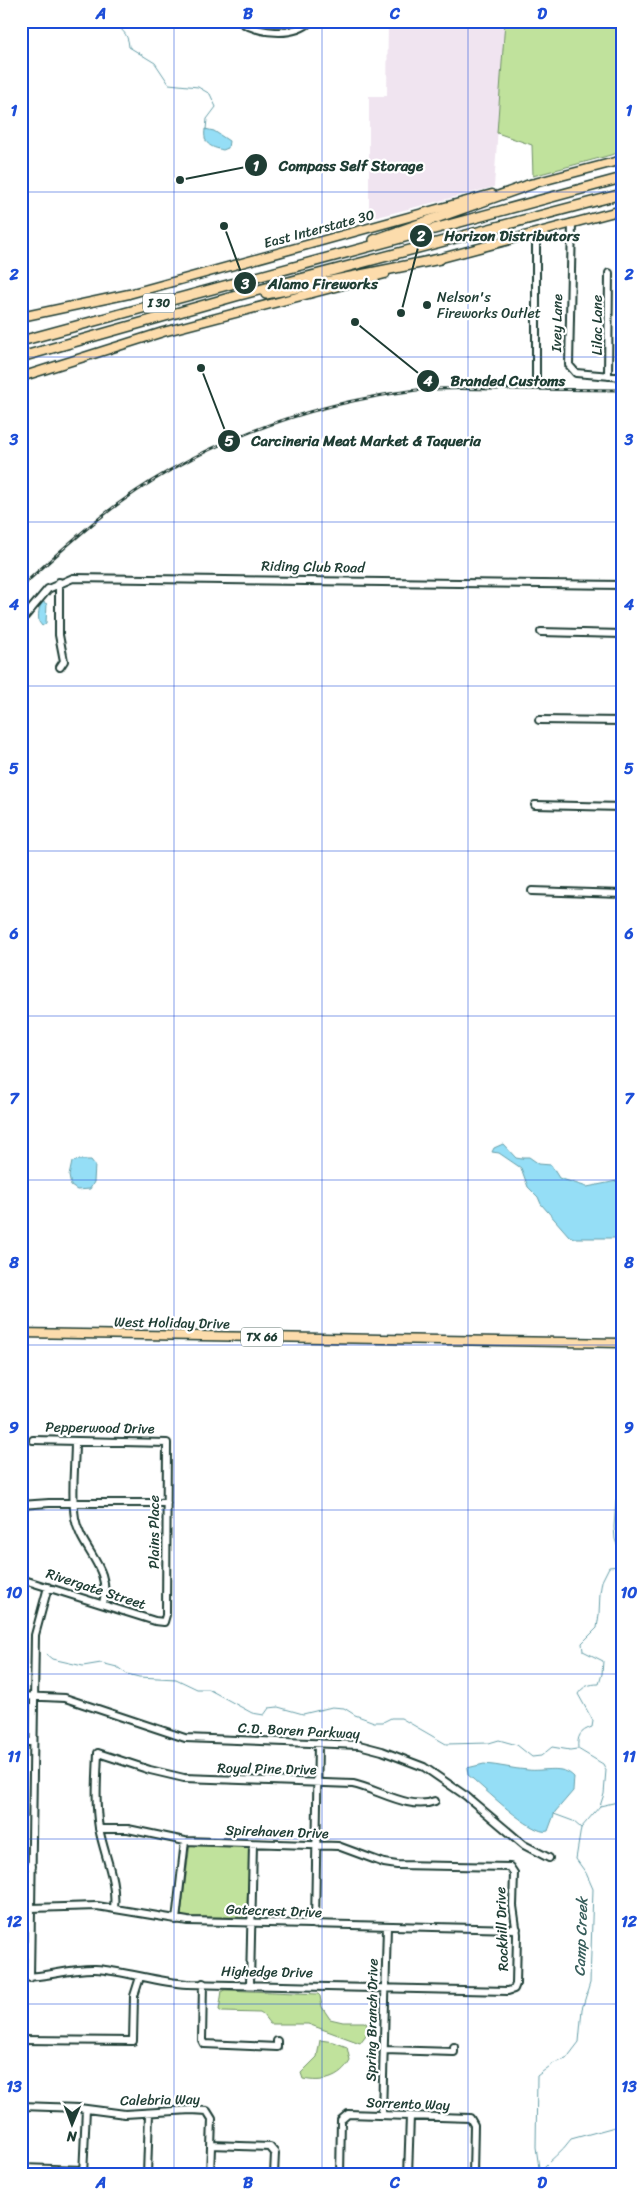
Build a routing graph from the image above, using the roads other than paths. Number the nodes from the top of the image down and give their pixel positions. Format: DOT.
graph roads {
  1 [pos="239,21"];
  2 [pos="311,21"];
  3 [pos="622,160"];
  4 [pos="622,178"];
  5 [pos="532,184"];
  6 [pos="622,194"];
  7 [pos="622,210"];
  8 [pos="572,224"];
  9 [pos="536,233"];
  10 [pos="440,259"];
  11 [pos="296,267"];
  12 [pos="609,273"];
  13 [pos="236,296"];
  14 [pos="21,317"];
  15 [pos="21,341"];
  16 [pos="21,357"];
  17 [pos="608,376"];
  18 [pos="21,378"];
  19 [pos="536,378"];
  20 [pos="622,378"];
  21 [pos="59,582"];
  22 [pos="622,584"];
  23 [pos="21,621"];
  24 [pos="541,632"];
  25 [pos="622,634"];
  26 [pos="60,667"];
  27 [pos="539,720"];
  28 [pos="622,721"];
  29 [pos="535,805"];
  30 [pos="622,807"];
  31 [pos="532,891"];
  32 [pos="622,894"];
  33 [pos="21,1333"];
  34 [pos="622,1344"];
  35 [pos="33,1440"];
  36 [pos="75,1441"];
  37 [pos="167,1443"];
  38 [pos="74,1503"];
  39 [pos="167,1503"];
  40 [pos="21,1505"];
  41 [pos="21,1579"];
  42 [pos="48,1587"];
  43 [pos="103,1604"];
  44 [pos="164,1622"];
  45 [pos="21,1696"];
  46 [pos="34,1696"];
  47 [pos="21,1742"];
  48 [pos="33,1742"];
  49 [pos="318,1742"];
  50 [pos="316,1782"];
  51 [pos="435,1801"];
  52 [pos="100,1829"];
  53 [pos="185,1841"];
  54 [pos="253,1844"];
  55 [pos="315,1845"];
  56 [pos="550,1858"];
  57 [pos="21,1866"];
  58 [pos="32,1866"];
  59 [pos="512,1868"];
  60 [pos="31,1908"];
  61 [pos="114,1908"];
  62 [pos="176,1920"];
  63 [pos="251,1923"];
  64 [pos="316,1925"];
  65 [pos="387,1926"];
  66 [pos="517,1929"];
  67 [pos="140,1977"];
  68 [pos="21,1978"];
  69 [pos="30,1978"];
  70 [pos="204,1983"];
  71 [pos="250,1984"];
  72 [pos="386,1988"];
  73 [pos="514,1989"];
  74 [pos="21,2040"];
  75 [pos="277,2042"];
  76 [pos="454,2047"];
  77 [pos="384,2050"];
  78 [pos="21,2106"];
  79 [pos="86,2108"];
  80 [pos="149,2113"];
  81 [pos="382,2116"];
  82 [pos="410,2116"];
  83 [pos="211,2145"];
  84 [pos="21,2168"];
  85 [pos="84,2173"];
  86 [pos="148,2175"];
  87 [pos="210,2175"];
  88 [pos="274,2175"];
  89 [pos="340,2175"];
  90 [pos="408,2175"];
  91 [pos="473,2175"];
  1 -- 2 [label="street"];
  3 -- 5 [label="main road, East Interstate 30"];
  4 -- 11 [label="highway, I 30"];
  5 -- 11 [label="highway"];
  5 -- 14 [label="main road, East Interstate 30"];
  6 -- 13 [label="highway, I 30"];
  7 -- 8 [label="main road"];
  8 -- 9 [label="main road"];
  8 -- 17 [label="street, Ivey Lane"];
  9 -- 10 [label="main road"];
  9 -- 19 [label="street"];
  10 -- 13 [label="highway"];
  10 -- 18 [label="main road"];
  11 -- 15 [label="highway, I 30"];
  12 -- 17 [label="street, Lilac Lane"];
  13 -- 16 [label="highway, I 30"];
  17 -- 20 [label="street, Ivey Lane"];
  21 -- 22 [label="street, Riding Club Road"];
  21 -- 23 [label="street"];
  21 -- 26 [label="street"];
  24 -- 25 [label="street"];
  27 -- 28 [label="street"];
  29 -- 30 [label="street"];
  31 -- 32 [label="street"];
  33 -- 34 [label="main road, West Holiday Drive / TX 66"];
  35 -- 36 [label="street, Pepperwood Drive"];
  36 -- 37 [label="street, Pepperwood Drive"];
  36 -- 38 [label="street"];
  37 -- 39 [label="street, Plains Place"];
  38 -- 39 [label="street"];
  38 -- 40 [label="street"];
  38 -- 43 [label="street"];
  39 -- 44 [label="street, Plains Place"];
  41 -- 42 [label="street, Rivergate Street"];
  42 -- 43 [label="street, Rivergate Street"];
  42 -- 46 [label="street"];
  43 -- 44 [label="street, Rivergate Street"];
  45 -- 46 [label="street, C.D. Boren Parkway"];
  46 -- 48 [label="street"];
  46 -- 49 [label="street, C.D. Boren Parkway"];
  47 -- 48 [label="street"];
  48 -- 58 [label="street"];
  49 -- 50 [label="street"];
  49 -- 56 [label="street, C.D. Boren Parkway"];
  50 -- 51 [label="street, Royal Pine Drive"];
  50 -- 52 [label="street, Royal Pine Drive"];
  50 -- 55 [label="street"];
  52 -- 53 [label="street, Spirehaven Drive"];
  52 -- 61 [label="street"];
  53 -- 54 [label="street, Spirehaven Drive"];
  53 -- 62 [label="street"];
  54 -- 55 [label="street, Spirehaven Drive"];
  54 -- 63 [label="street"];
  55 -- 59 [label="street, Spirehaven Drive"];
  55 -- 64 [label="street"];
  57 -- 58 [label="street"];
  58 -- 60 [label="street"];
  59 -- 66 [label="street, Rockhill Drive"];
  60 -- 61 [label="street, Gatecrest Drive"];
  60 -- 69 [label="street"];
  61 -- 62 [label="street, Gatecrest Drive"];
  62 -- 63 [label="street, Gatecrest Drive"];
  63 -- 64 [label="street, Gatecrest Drive"];
  63 -- 71 [label="street"];
  64 -- 65 [label="street, Gatecrest Drive"];
  65 -- 66 [label="street, Gatecrest Drive"];
  65 -- 72 [label="street, Spring Branch Drive"];
  66 -- 73 [label="street, Rockhill Drive"];
  67 -- 69 [label="street, Highedge Drive"];
  67 -- 70 [label="street, Highedge Drive"];
  67 -- 74 [label="street"];
  68 -- 69 [label="street, Highedge Drive"];
  70 -- 71 [label="street, Highedge Drive"];
  70 -- 75 [label="street"];
  71 -- 72 [label="street, Highedge Drive"];
  72 -- 73 [label="street, Highedge Drive"];
  72 -- 77 [label="street, Spring Branch Drive"];
  76 -- 77 [label="street"];
  77 -- 81 [label="street, Spring Branch Drive"];
  78 -- 79 [label="street, Calebria Way"];
  79 -- 80 [label="street, Calebria Way"];
  79 -- 85 [label="street"];
  80 -- 83 [label="street, Calebria Way"];
  80 -- 86 [label="street"];
  81 -- 82 [label="street, Sorrento Way"];
  81 -- 89 [label="street, Sorrento Way"];
  82 -- 90 [label="street"];
  82 -- 91 [label="street, Sorrento Way"];
  83 -- 87 [label="street"];
  83 -- 88 [label="street"];
  84 -- 85 [label="street"];
}
